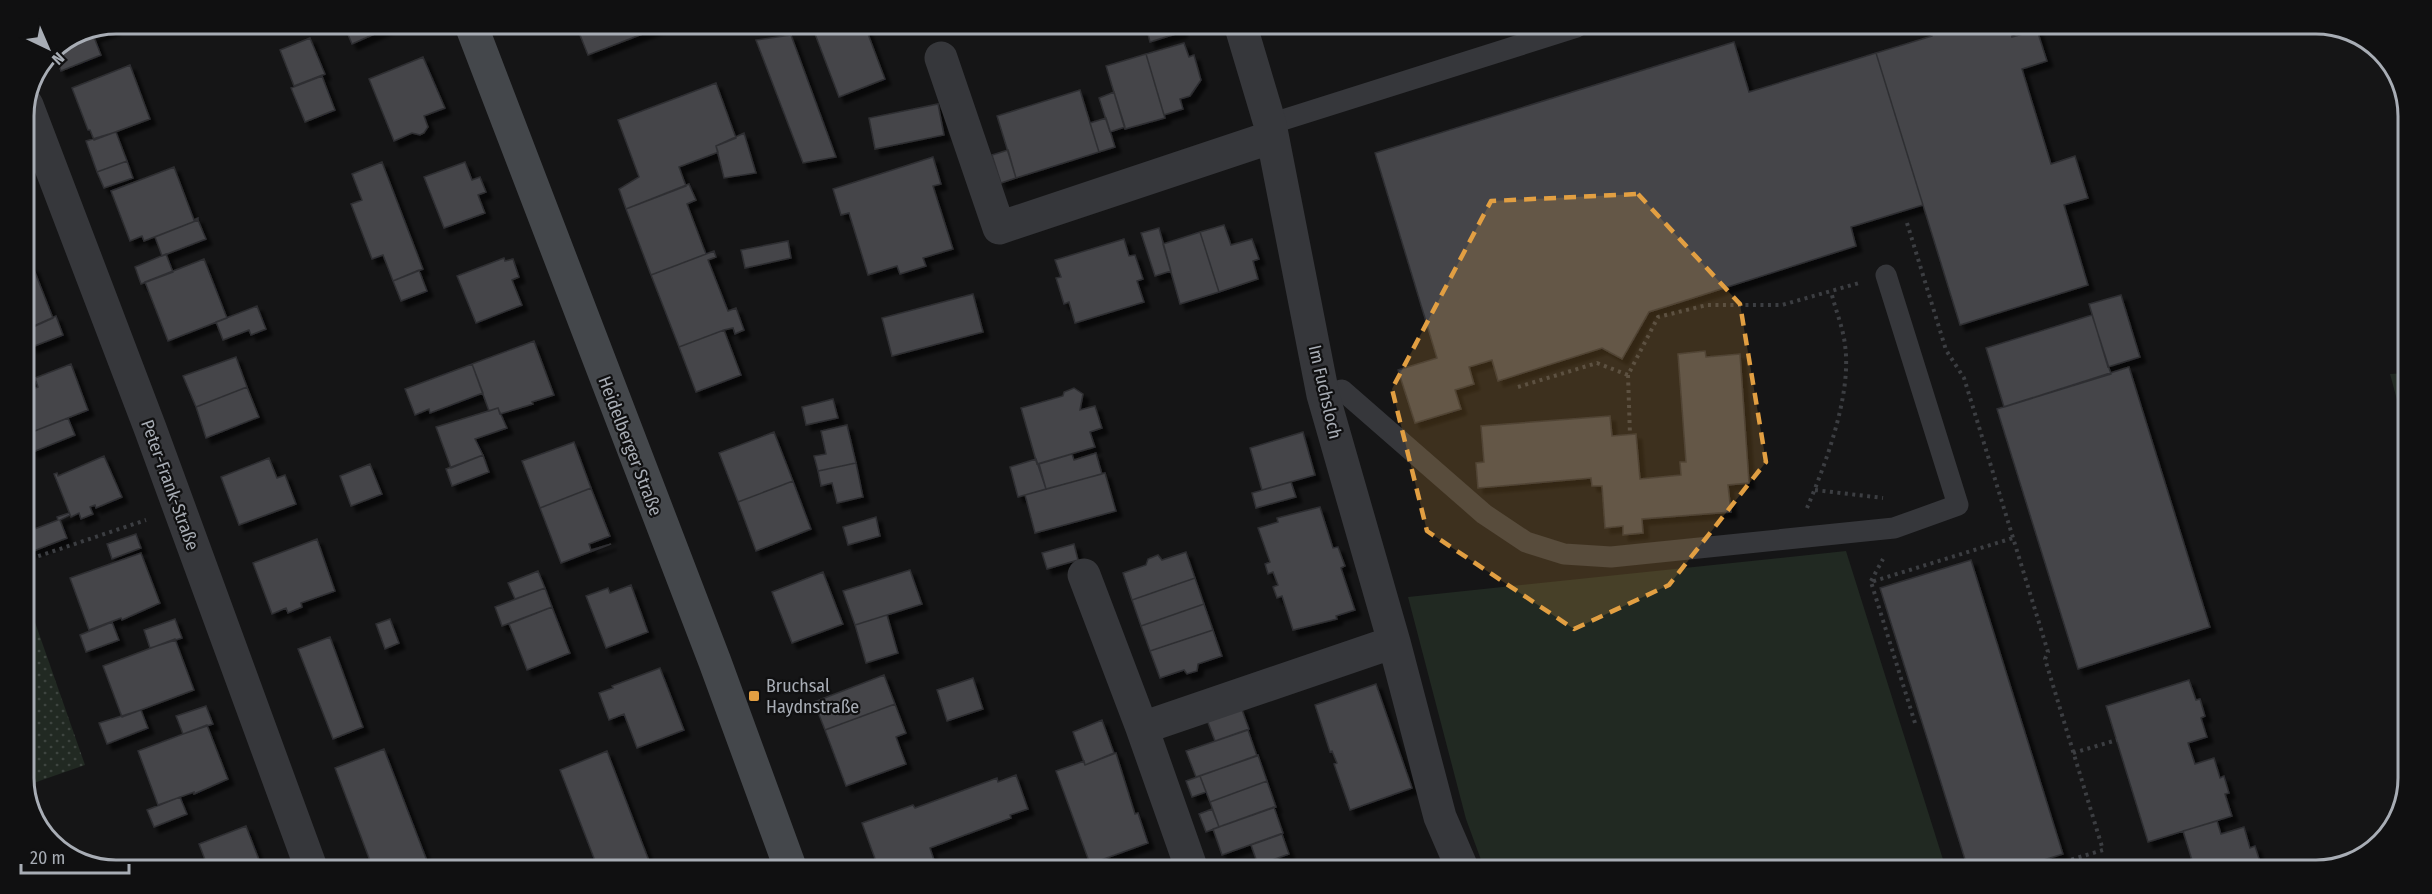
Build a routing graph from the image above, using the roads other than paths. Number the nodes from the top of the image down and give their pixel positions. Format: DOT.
graph roads {
  1 [pos="474,34"];
  2 [pos="1243,34"];
  3 [pos="1556,34"];
  4 [pos="942,58"];
  5 [pos="34,123"];
  6 [pos="1271,131"];
  7 [pos="1886,275"];
  8 [pos="1323,395"];
  9 [pos="1084,575"];
  10 [pos="1394,642"];
  11 [pos="1142,728"];
  12 [pos="308,860"];
  13 [pos="787,860"];
  14 [pos="1189,860"];
  15 [pos="1459,860"];
  1 -- 13 [label="main road, Heidelberger Straße"];
  2 -- 6 [label="street, Im Fuchsloch"];
  3 -- 6 [label="lane"];
  4 -- 6 [label="street"];
  5 -- 12 [label="street, Peter-Frank-Straße"];
  6 -- 8 [label="street, Im Fuchsloch"];
  7 -- 8 [label="lane"];
  8 -- 10 [label="street, Im Fuchsloch"];
  9 -- 11 [label="street"];
  10 -- 11 [label="street"];
  10 -- 15 [label="street, Im Fuchsloch"];
  11 -- 14 [label="street"];
}
